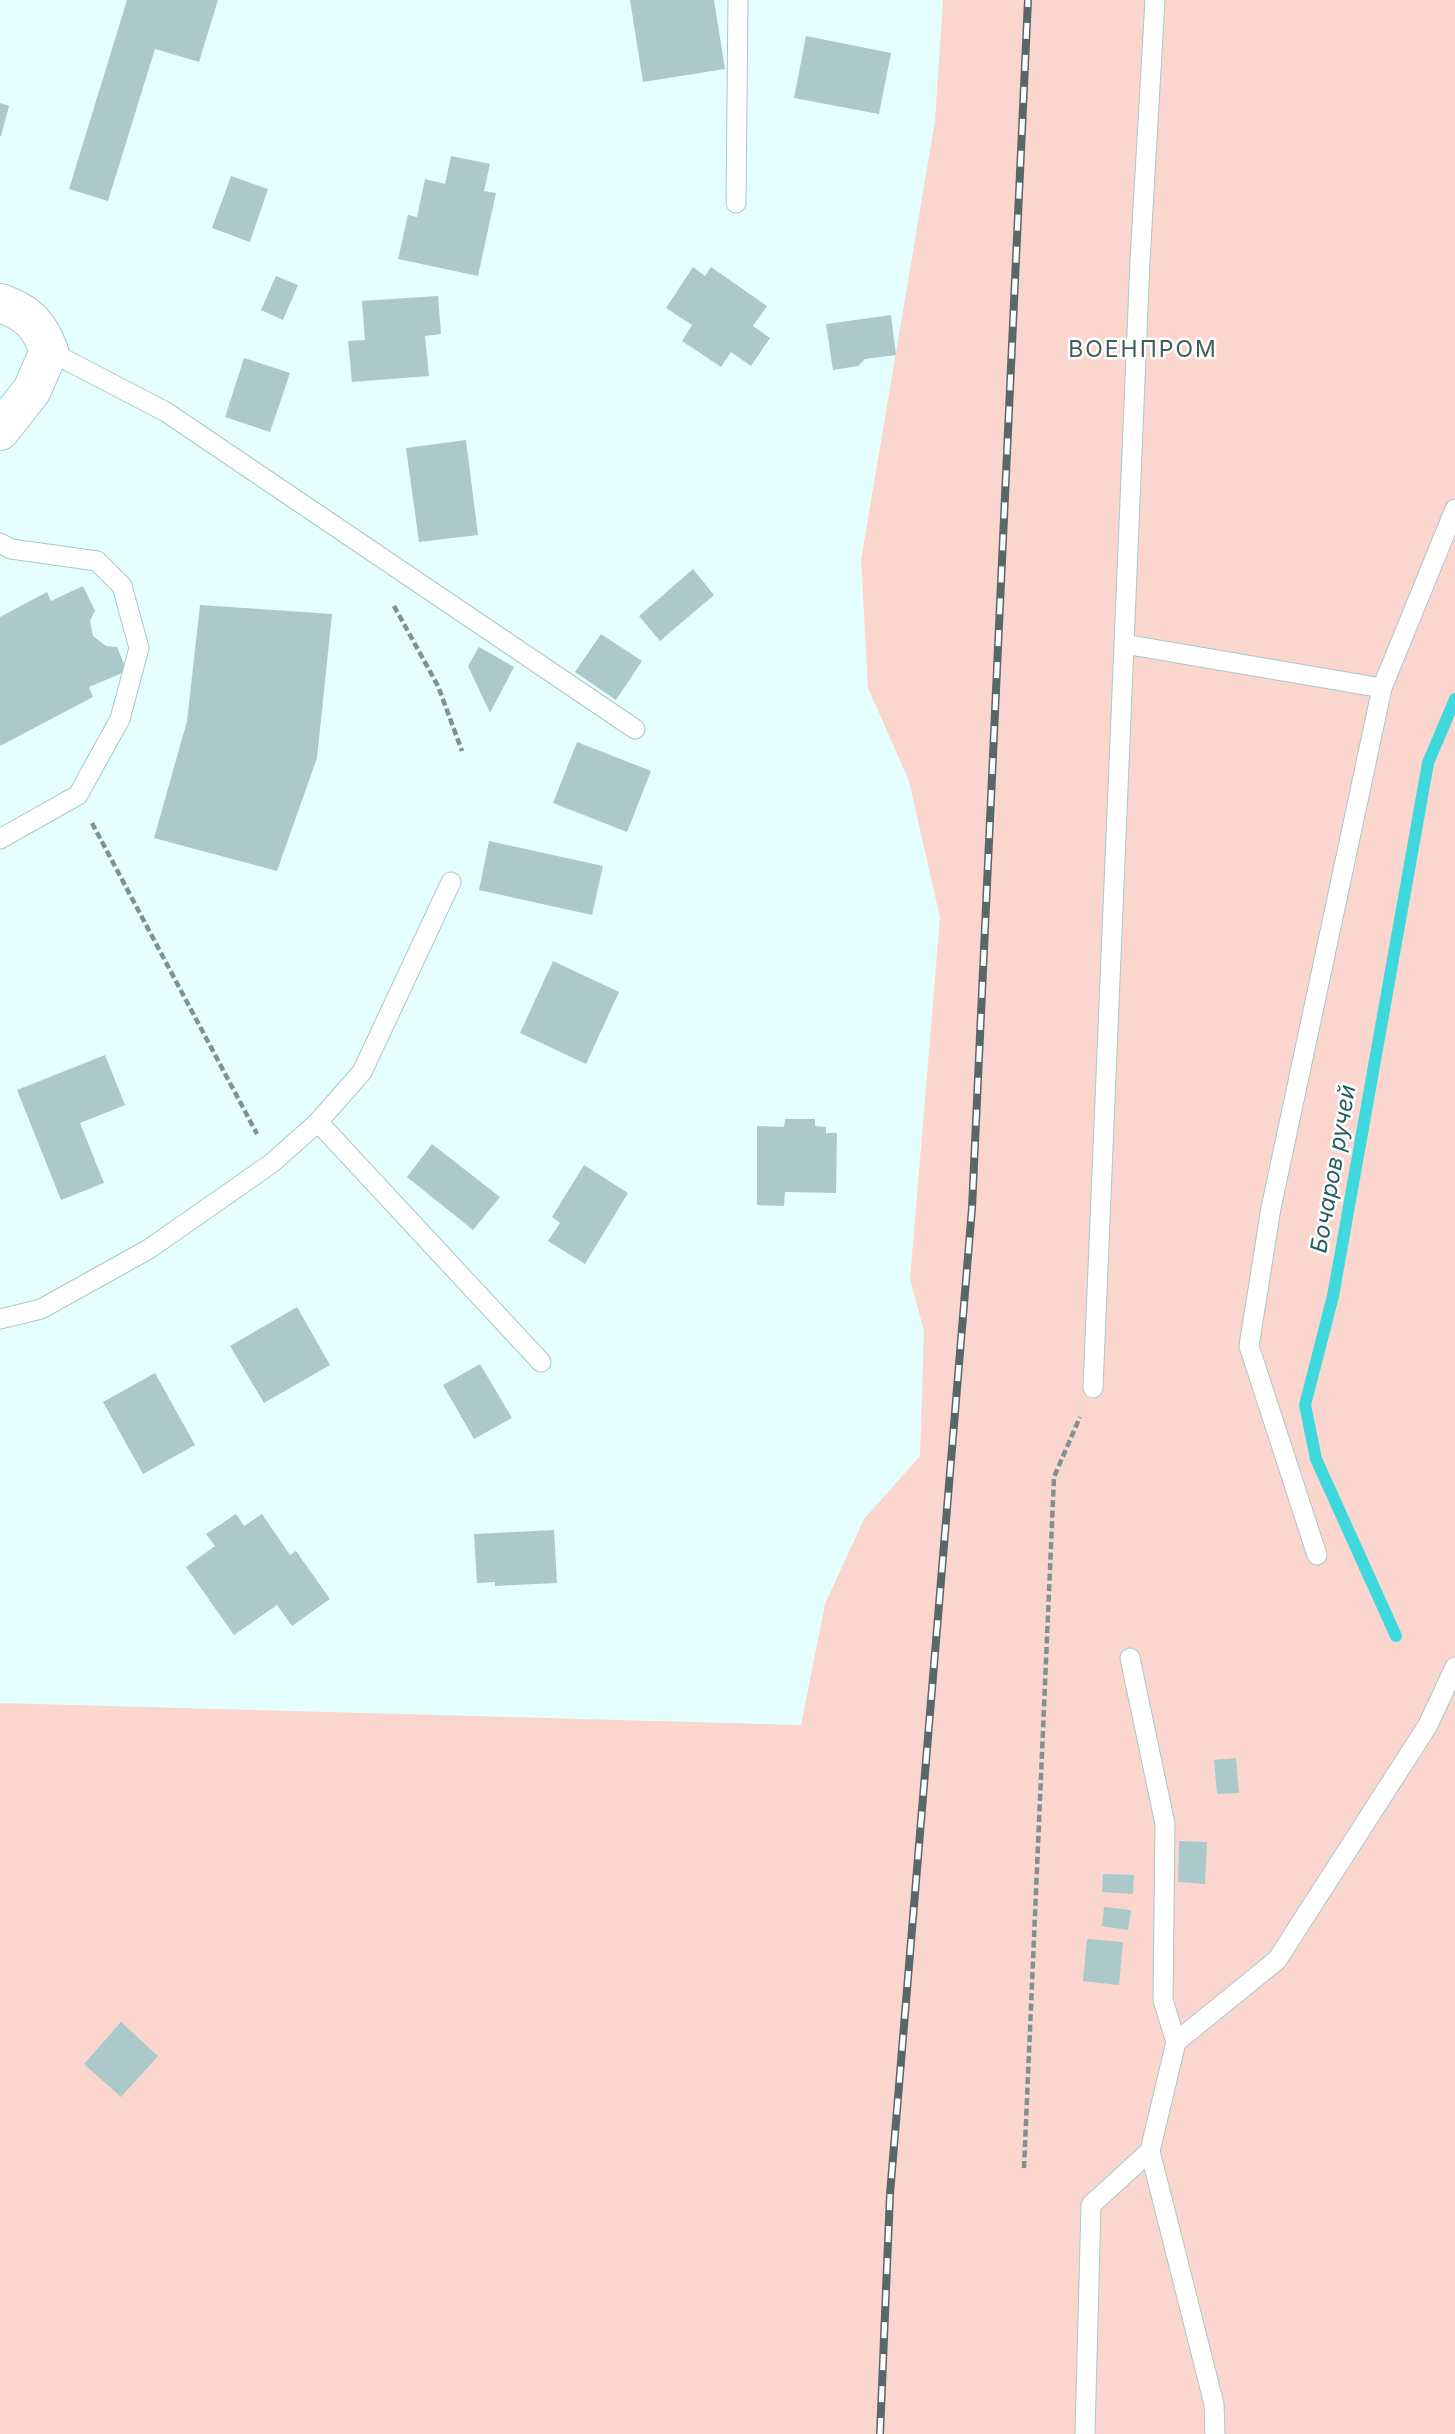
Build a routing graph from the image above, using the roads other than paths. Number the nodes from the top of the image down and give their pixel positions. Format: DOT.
graph roads {
  1 [pos="738,0"];
  2 [pos="1155,0"];
  3 [pos="736,204"];
  4 [pos="0,303"];
  5 [pos="49,351"];
  6 [pos="0,431"];
  7 [pos="1455,509"];
  8 [pos="0,543"];
  9 [pos="1125,644"];
  10 [pos="1382,688"];
  11 [pos="635,729"];
  12 [pos="0,839"];
  13 [pos="451,882"];
  14 [pos="318,1122"];
  15 [pos="0,1319"];
  16 [pos="541,1362"];
  17 [pos="1093,1388"];
  18 [pos="1317,1555"];
  19 [pos="1130,1658"];
  20 [pos="1455,1667"];
  21 [pos="1176,2042"];
  22 [pos="1150,2151"];
  23 [pos="1085,2434"];
  24 [pos="1215,2434"];
  1 -- 3 [label="lane"];
  2 -- 9 [label="lane"];
  4 -- 5 [label="street"];
  5 -- 6 [label="street"];
  5 -- 11 [label="lane"];
  7 -- 10 [label="lane"];
  8 -- 12 [label="lane"];
  9 -- 10 [label="lane"];
  9 -- 17 [label="lane"];
  10 -- 18 [label="lane"];
  13 -- 14 [label="lane"];
  14 -- 15 [label="lane"];
  14 -- 16 [label="lane"];
  19 -- 21 [label="lane"];
  20 -- 21 [label="lane"];
  21 -- 22 [label="lane"];
  22 -- 23 [label="lane"];
  22 -- 24 [label="lane"];
}
